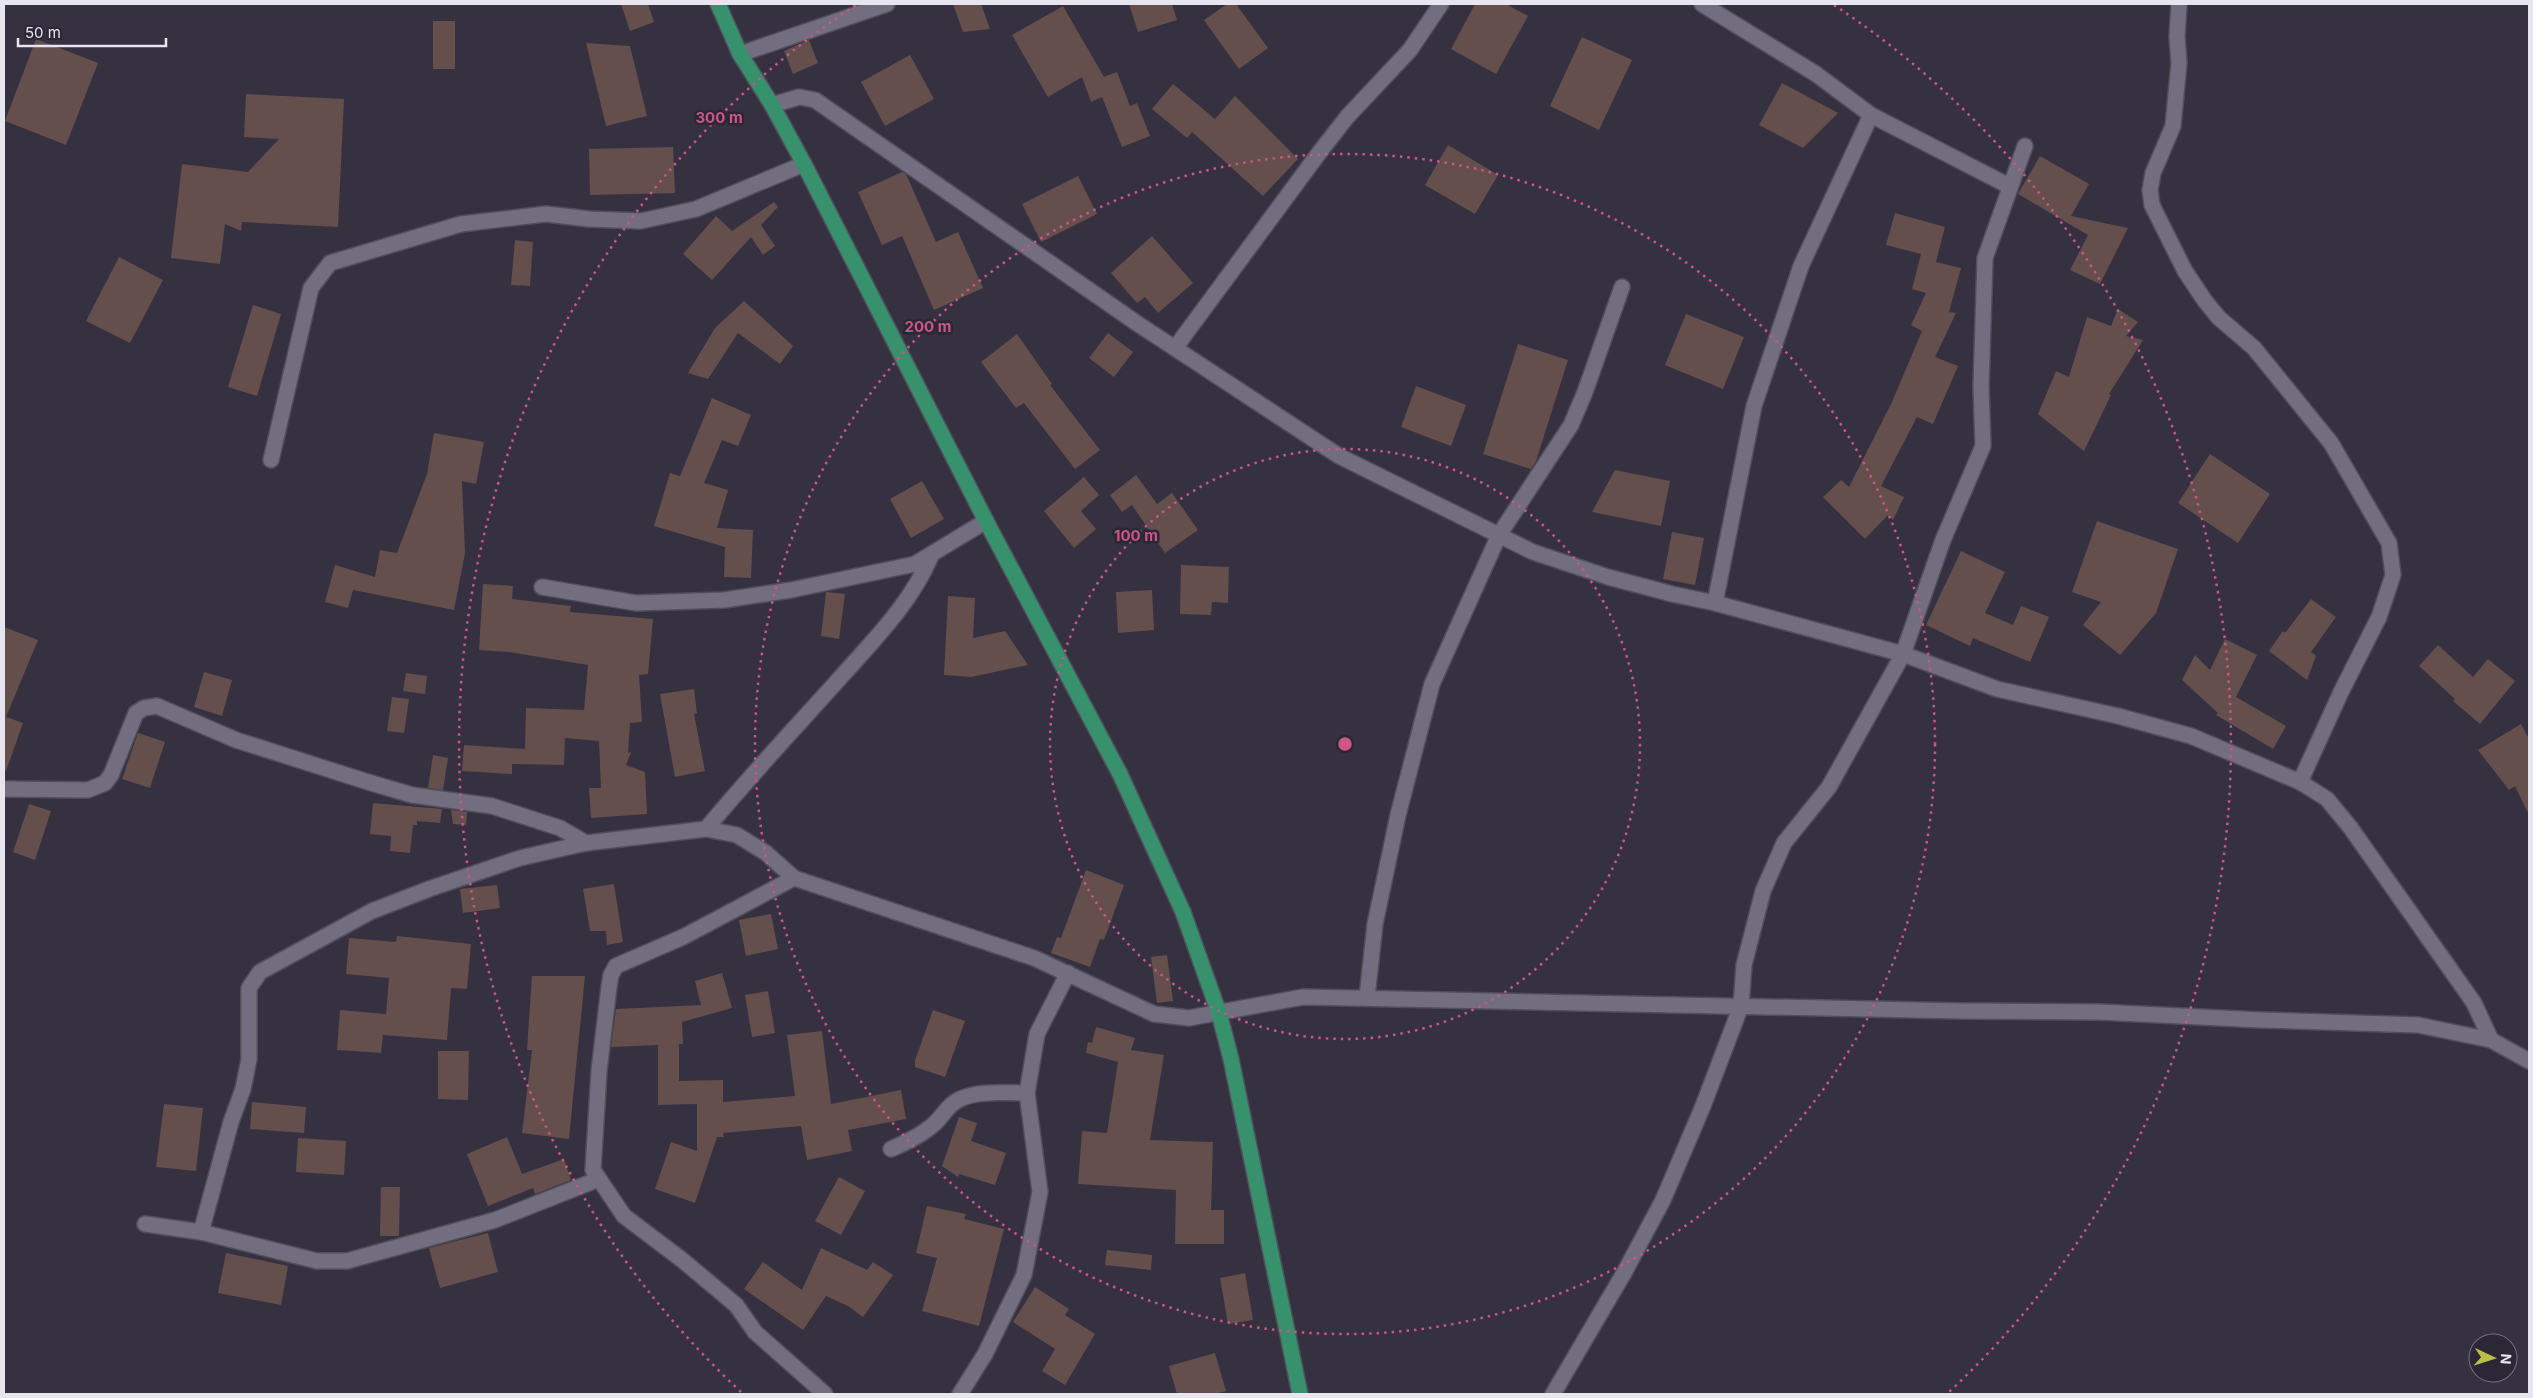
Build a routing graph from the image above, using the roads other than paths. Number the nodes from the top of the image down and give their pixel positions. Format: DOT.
graph roads {
  1 [pos="718,4"];
  2 [pos="888,4"];
  3 [pos="1441,4"];
  4 [pos="1702,4"];
  5 [pos="2179,4"];
  6 [pos="740,54"];
  7 [pos="772,104"];
  8 [pos="1871,115"];
  9 [pos="2025,146"];
  10 [pos="804,164"];
  11 [pos="2009,186"];
  12 [pos="1622,287"];
  13 [pos="1175,348"];
  14 [pos="271,460"];
  15 [pos="986,521"];
  16 [pos="1499,535"];
  17 [pos="931,556"];
  18 [pos="542,587"];
  19 [pos="1715,602"];
  20 [pos="1903,654"];
  21 [pos="2300,782"];
  22 [pos="4,789"];
  23 [pos="706,829"];
  24 [pos="586,842"];
  25 [pos="794,878"];
  26 [pos="1068,973"];
  27 [pos="1367,997"];
  28 [pos="1741,1006"];
  29 [pos="1219,1013"];
  30 [pos="2491,1040"];
  31 [pos="2529,1062"];
  32 [pos="1027,1094"];
  33 [pos="890,1149"];
  34 [pos="600,1179"];
  35 [pos="145,1224"];
  36 [pos="201,1232"];
  37 [pos="825,1394"];
  38 [pos="960,1394"];
  39 [pos="1300,1394"];
  40 [pos="1553,1394"];
  1 -- 6 [label="main road"];
  2 -- 6 [label="street"];
  3 -- 13 [label="street"];
  4 -- 8 [label="street"];
  5 -- 21 [label="street"];
  6 -- 7 [label="main road"];
  7 -- 10 [label="main road"];
  7 -- 13 [label="street"];
  8 -- 11 [label="street"];
  8 -- 19 [label="street"];
  9 -- 11 [label="street"];
  10 -- 14 [label="street"];
  10 -- 15 [label="main road"];
  11 -- 20 [label="street"];
  12 -- 16 [label="street"];
  13 -- 16 [label="street"];
  15 -- 17 [label="street"];
  15 -- 29 [label="main road"];
  16 -- 19 [label="street"];
  16 -- 27 [label="street"];
  17 -- 18 [label="street"];
  17 -- 23 [label="street"];
  19 -- 20 [label="street"];
  20 -- 21 [label="street"];
  20 -- 28 [label="street"];
  21 -- 30 [label="street"];
  22 -- 24 [label="street"];
  23 -- 24 [label="street"];
  23 -- 25 [label="street"];
  24 -- 36 [label="street"];
  25 -- 26 [label="street"];
  25 -- 34 [label="street"];
  26 -- 29 [label="street"];
  26 -- 32 [label="street"];
  27 -- 28 [label="street"];
  27 -- 29 [label="street"];
  28 -- 30 [label="street"];
  28 -- 40 [label="street"];
  29 -- 39 [label="main road"];
  30 -- 31 [label="street"];
  32 -- 33 [label="street"];
  32 -- 38 [label="street"];
  34 -- 36 [label="street"];
  34 -- 37 [label="street"];
  35 -- 36 [label="street"];
}
